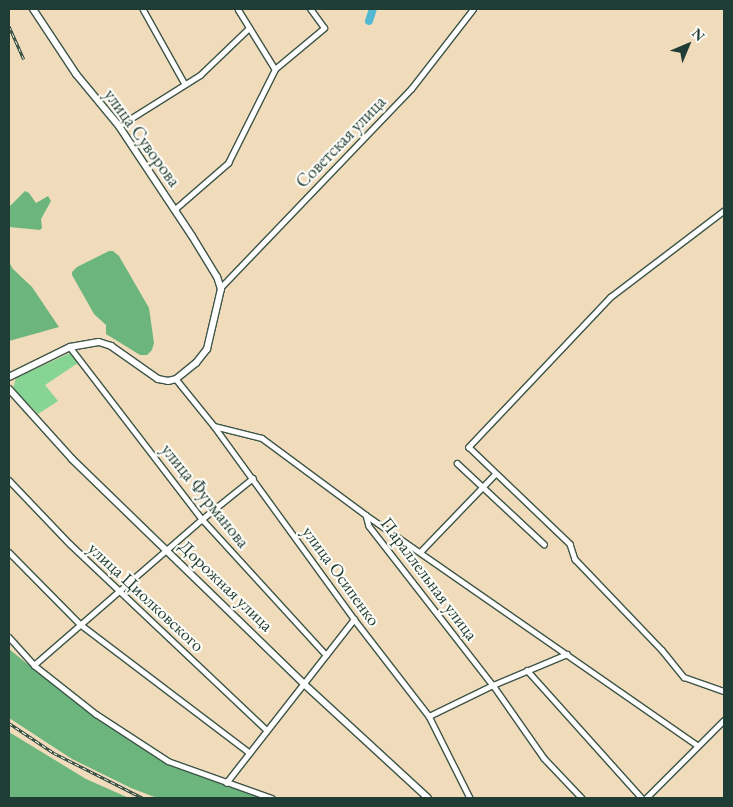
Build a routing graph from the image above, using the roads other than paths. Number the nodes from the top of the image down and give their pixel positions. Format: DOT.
graph roads {
  1 [pos="33,9"];
  2 [pos="143,9"];
  3 [pos="238,9"];
  4 [pos="310,9"];
  5 [pos="473,9"];
  6 [pos="249,28"];
  7 [pos="275,69"];
  8 [pos="185,84"];
  9 [pos="119,126"];
  10 [pos="174,210"];
  11 [pos="724,211"];
  12 [pos="221,287"];
  13 [pos="70,347"];
  14 [pos="9,377"];
  15 [pos="176,379"];
  16 [pos="9,389"];
  17 [pos="214,426"];
  18 [pos="456,463"];
  19 [pos="495,474"];
  20 [pos="253,478"];
  21 [pos="9,480"];
  22 [pos="482,487"];
  23 [pos="366,515"];
  24 [pos="202,518"];
  25 [pos="544,544"];
  26 [pos="168,550"];
  27 [pos="9,552"];
  28 [pos="420,552"];
  29 [pos="120,591"];
  30 [pos="354,619"];
  31 [pos="80,624"];
  32 [pos="9,637"];
  33 [pos="568,654"];
  34 [pos="326,655"];
  35 [pos="34,665"];
  36 [pos="527,670"];
  37 [pos="304,684"];
  38 [pos="493,684"];
  39 [pos="724,691"];
  40 [pos="429,716"];
  41 [pos="724,720"];
  42 [pos="267,730"];
  43 [pos="698,746"];
  44 [pos="250,753"];
  45 [pos="226,783"];
  46 [pos="272,798"];
  47 [pos="428,798"];
  48 [pos="470,798"];
  49 [pos="582,798"];
  50 [pos="644,798"];
  1 -- 9 [label="street, улица Суворова"];
  2 -- 8 [label="street"];
  3 -- 6 [label="street"];
  4 -- 7 [label="street"];
  5 -- 12 [label="street, Советская улица"];
  6 -- 7 [label="street"];
  6 -- 8 [label="street"];
  7 -- 10 [label="street"];
  8 -- 9 [label="street"];
  9 -- 10 [label="street, улица Суворова"];
  10 -- 12 [label="street, улица Суворова"];
  11 -- 19 [label="street"];
  12 -- 15 [label="street"];
  13 -- 14 [label="street"];
  13 -- 15 [label="street"];
  13 -- 24 [label="street, улица Фурманова"];
  15 -- 17 [label="street, улица Осипенко"];
  16 -- 26 [label="street, Дорожная улица"];
  17 -- 20 [label="street, улица Осипенко"];
  17 -- 23 [label="street, Параллельная улица"];
  18 -- 22 [label="street"];
  19 -- 22 [label="street"];
  19 -- 39 [label="street"];
  20 -- 24 [label="street"];
  20 -- 30 [label="street, улица Осипенко"];
  21 -- 29 [label="street, улица Циолковского"];
  22 -- 25 [label="street"];
  22 -- 28 [label="street"];
  23 -- 28 [label="street"];
  23 -- 38 [label="street, Параллельная улица"];
  24 -- 26 [label="street"];
  24 -- 34 [label="street, улица Фурманова"];
  26 -- 29 [label="street"];
  26 -- 37 [label="street, Дорожная улица"];
  27 -- 31 [label="street"];
  28 -- 33 [label="street"];
  29 -- 31 [label="street"];
  29 -- 42 [label="street, улица Циолковского"];
  30 -- 34 [label="street"];
  30 -- 40 [label="street, улица Осипенко"];
  31 -- 35 [label="street"];
  31 -- 44 [label="street"];
  32 -- 35 [label="street"];
  33 -- 36 [label="street"];
  33 -- 43 [label="street"];
  34 -- 37 [label="street"];
  35 -- 45 [label="street"];
  36 -- 38 [label="street"];
  36 -- 50 [label="street"];
  37 -- 42 [label="street"];
  37 -- 47 [label="street, Дорожная улица"];
  38 -- 40 [label="street"];
  38 -- 49 [label="street, Параллельная улица"];
  40 -- 48 [label="street, улица Осипенко"];
  41 -- 43 [label="street"];
  42 -- 44 [label="street"];
  43 -- 50 [label="street"];
  44 -- 45 [label="street"];
  45 -- 46 [label="street"];
}
